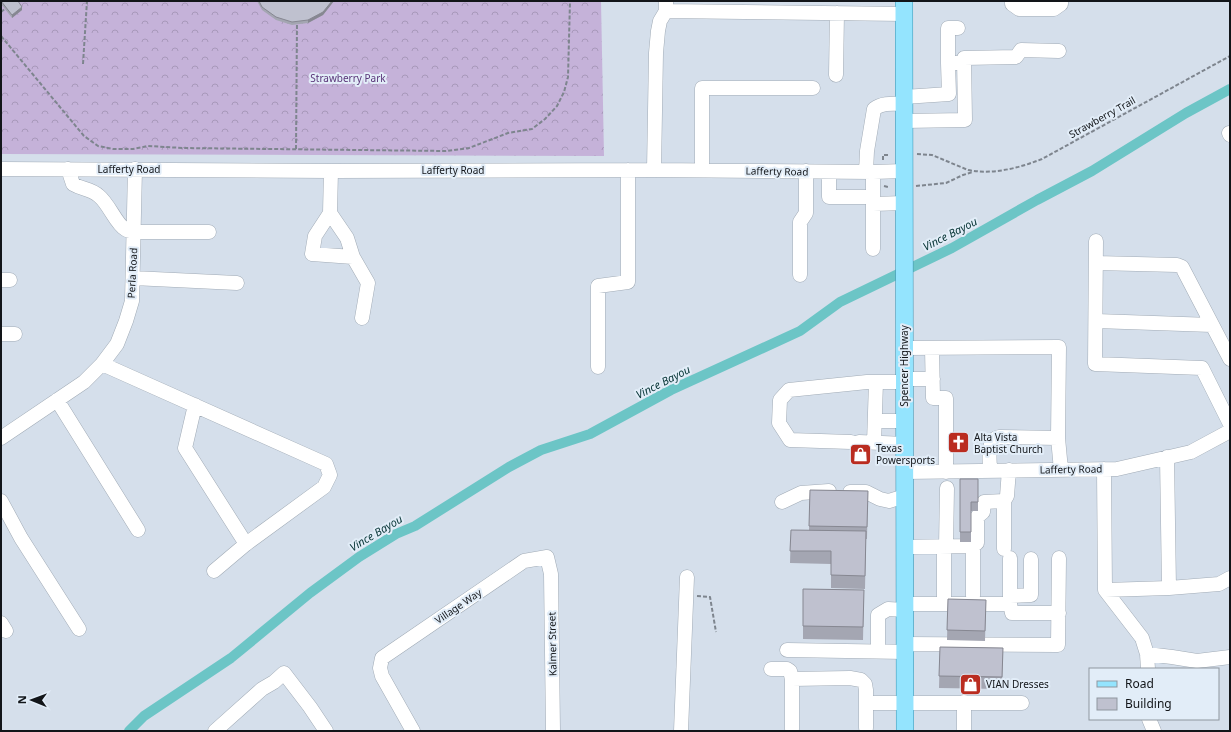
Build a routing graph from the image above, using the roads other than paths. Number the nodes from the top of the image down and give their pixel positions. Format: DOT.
graph roads {
  1 [pos="1012,1"];
  2 [pos="1061,1"];
  3 [pos="666,6"];
  4 [pos="715,6"];
  5 [pos="790,7"];
  6 [pos="872,7"];
  7 [pos="904,7"];
  8 [pos="837,13"];
  9 [pos="958,28"];
  10 [pos="1059,51"];
  11 [pos="948,63"];
  12 [pos="964,63"];
  13 [pos="836,74"];
  14 [pos="813,88"];
  15 [pos="904,100"];
  16 [pos="904,121"];
  17 [pos="1,169"];
  18 [pos="68,169"];
  19 [pos="135,169"];
  20 [pos="628,170"];
  21 [pos="654,170"];
  22 [pos="702,170"];
  23 [pos="331,171"];
  24 [pos="806,171"];
  25 [pos="904,171"];
  26 [pos="829,172"];
  27 [pos="869,172"];
  28 [pos="873,200"];
  29 [pos="904,203"];
  30 [pos="330,213"];
  31 [pos="134,232"];
  32 [pos="209,232"];
  33 [pos="1096,240"];
  34 [pos="873,249"];
  35 [pos="353,257"];
  36 [pos="1096,263"];
  37 [pos="800,275"];
  38 [pos="133,278"];
  39 [pos="237,283"];
  40 [pos="362,318"];
  41 [pos="1096,321"];
  42 [pos="1212,325"];
  43 [pos="1,334"];
  44 [pos="15,334"];
  45 [pos="904,348"];
  46 [pos="932,348"];
  47 [pos="1230,359"];
  48 [pos="102,364"];
  49 [pos="598,366"];
  50 [pos="933,379"];
  51 [pos="904,380"];
  52 [pos="876,382"];
  53 [pos="56,400"];
  54 [pos="195,405"];
  55 [pos="875,421"];
  56 [pos="904,421"];
  57 [pos="1230,424"];
  58 [pos="1230,431"];
  59 [pos="1,438"];
  60 [pos="1058,438"];
  61 [pos="874,443"];
  62 [pos="905,444"];
  63 [pos="1168,464"];
  64 [pos="1104,469"];
  65 [pos="1009,470"];
  66 [pos="1061,470"];
  67 [pos="990,471"];
  68 [pos="905,472"];
  69 [pos="946,472"];
  70 [pos="947,488"];
  71 [pos="905,496"];
  72 [pos="1,501"];
  73 [pos="1004,501"];
  74 [pos="782,502"];
  75 [pos="138,530"];
  76 [pos="246,544"];
  77 [pos="973,546"];
  78 [pos="905,547"];
  79 [pos="945,547"];
  80 [pos="547,557"];
  81 [pos="1059,558"];
  82 [pos="1031,559"];
  83 [pos="214,572"];
  84 [pos="687,577"];
  85 [pos="1230,578"];
  86 [pos="1169,588"];
  87 [pos="1104,590"];
  88 [pos="973,596"];
  89 [pos="944,597"];
  90 [pos="1010,600"];
  91 [pos="905,607"];
  92 [pos="1059,613"];
  93 [pos="79,629"];
  94 [pos="905,648"];
  95 [pos="787,650"];
  96 [pos="878,651"];
  97 [pos="1147,654"];
  98 [pos="1230,658"];
  99 [pos="1148,668"];
  100 [pos="771,669"];
  101 [pos="792,678"];
  102 [pos="964,702"];
  103 [pos="866,703"];
  104 [pos="1022,703"];
  105 [pos="905,704"];
  106 [pos="1149,720"];
  107 [pos="866,728"];
  108 [pos="792,729"];
  109 [pos="215,731"];
  110 [pos="326,731"];
  111 [pos="413,731"];
  112 [pos="553,731"];
  113 [pos="681,731"];
  114 [pos="905,731"];
  115 [pos="964,731"];
  116 [pos="1154,731"];
  1 -- 2 [label="street"];
  3 -- 4 [label="street"];
  3 -- 21 [label="street"];
  4 -- 5 [label="street"];
  5 -- 8 [label="street"];
  6 -- 7 [label="street"];
  6 -- 8 [label="street"];
  7 -- 15 [label="main road, Spencer Highway"];
  8 -- 13 [label="street"];
  9 -- 11 [label="street"];
  10 -- 12 [label="street"];
  11 -- 12 [label="street"];
  11 -- 15 [label="street"];
  12 -- 16 [label="street"];
  14 -- 22 [label="street"];
  15 -- 16 [label="main road, Spencer Highway"];
  15 -- 27 [label="street"];
  16 -- 25 [label="main road, Spencer Highway"];
  17 -- 18 [label="street, Lafferty Road"];
  18 -- 19 [label="street, Lafferty Road"];
  18 -- 31 [label="street"];
  19 -- 23 [label="street, Lafferty Road"];
  19 -- 31 [label="street, Perla Road"];
  20 -- 21 [label="street, Lafferty Road"];
  20 -- 23 [label="street, Lafferty Road"];
  20 -- 49 [label="street"];
  21 -- 22 [label="street, Lafferty Road"];
  22 -- 24 [label="street, Lafferty Road"];
  23 -- 30 [label="street"];
  24 -- 26 [label="street, Lafferty Road"];
  24 -- 37 [label="street"];
  25 -- 27 [label="street, Lafferty Road"];
  25 -- 29 [label="main road, Spencer Highway"];
  26 -- 27 [label="street, Lafferty Road"];
  26 -- 28 [label="street"];
  27 -- 28 [label="street"];
  28 -- 29 [label="street"];
  28 -- 34 [label="street"];
  29 -- 45 [label="main road, Spencer Highway"];
  30 -- 35 [label="street"];
  30 -- 35 [label="street"];
  31 -- 32 [label="street"];
  31 -- 38 [label="street, Perla Road"];
  33 -- 36 [label="street"];
  35 -- 40 [label="street"];
  36 -- 41 [label="street"];
  36 -- 42 [label="street"];
  38 -- 39 [label="street"];
  38 -- 48 [label="street, Perla Road"];
  41 -- 42 [label="street"];
  41 -- 57 [label="street"];
  42 -- 47 [label="street"];
  43 -- 44 [label="street"];
  45 -- 46 [label="street"];
  45 -- 51 [label="main road, Spencer Highway"];
  46 -- 50 [label="street"];
  46 -- 60 [label="street"];
  48 -- 53 [label="street, Perla Road"];
  48 -- 54 [label="street"];
  50 -- 51 [label="street"];
  50 -- 69 [label="street"];
  51 -- 52 [label="street"];
  51 -- 56 [label="main road, Spencer Highway"];
  52 -- 55 [label="street"];
  52 -- 61 [label="street"];
  53 -- 59 [label="street, Perla Road"];
  53 -- 75 [label="street"];
  54 -- 76 [label="street"];
  54 -- 76 [label="street"];
  55 -- 56 [label="street"];
  55 -- 61 [label="street"];
  56 -- 62 [label="main road, Spencer Highway"];
  58 -- 63 [label="street, Lafferty Road"];
  60 -- 66 [label="street"];
  60 -- 67 [label="street"];
  61 -- 62 [label="street"];
  62 -- 68 [label="main road, Spencer Highway"];
  63 -- 64 [label="street, Lafferty Road"];
  63 -- 86 [label="street"];
  64 -- 66 [label="street, Lafferty Road"];
  64 -- 87 [label="street"];
  65 -- 66 [label="street, Lafferty Road"];
  65 -- 67 [label="street, Lafferty Road"];
  65 -- 73 [label="street"];
  67 -- 69 [label="street, Lafferty Road"];
  68 -- 69 [label="street, Lafferty Road"];
  68 -- 71 [label="main road, Spencer Highway"];
  70 -- 79 [label="street"];
  71 -- 74 [label="street"];
  71 -- 78 [label="main road, Spencer Highway"];
  72 -- 93 [label="street"];
  73 -- 77 [label="street"];
  73 -- 90 [label="street"];
  76 -- 83 [label="street"];
  77 -- 79 [label="street"];
  77 -- 88 [label="street"];
  78 -- 79 [label="street"];
  78 -- 91 [label="main road, Spencer Highway"];
  79 -- 89 [label="street"];
  80 -- 111 [label="street, Village Way"];
  80 -- 112 [label="street, Kalmer Street"];
  81 -- 92 [label="street"];
  82 -- 90 [label="street"];
  84 -- 113 [label="street"];
  85 -- 86 [label="street"];
  86 -- 87 [label="street"];
  87 -- 97 [label="street"];
  90 -- 91 [label="street"];
  90 -- 92 [label="street"];
  91 -- 94 [label="main road, Spencer Highway"];
  91 -- 96 [label="street"];
  92 -- 94 [label="street"];
  94 -- 96 [label="street"];
  94 -- 105 [label="main road, Spencer Highway"];
  95 -- 96 [label="street"];
  97 -- 98 [label="street"];
  97 -- 99 [label="street"];
  100 -- 101 [label="street"];
  101 -- 103 [label="street"];
  101 -- 108 [label="street"];
  102 -- 104 [label="street"];
  102 -- 105 [label="street"];
  102 -- 115 [label="street"];
  103 -- 105 [label="street"];
  103 -- 107 [label="street"];
  105 -- 114 [label="main road, Spencer Highway"];
  106 -- 116 [label="street"];
  109 -- 110 [label="street"];
}
